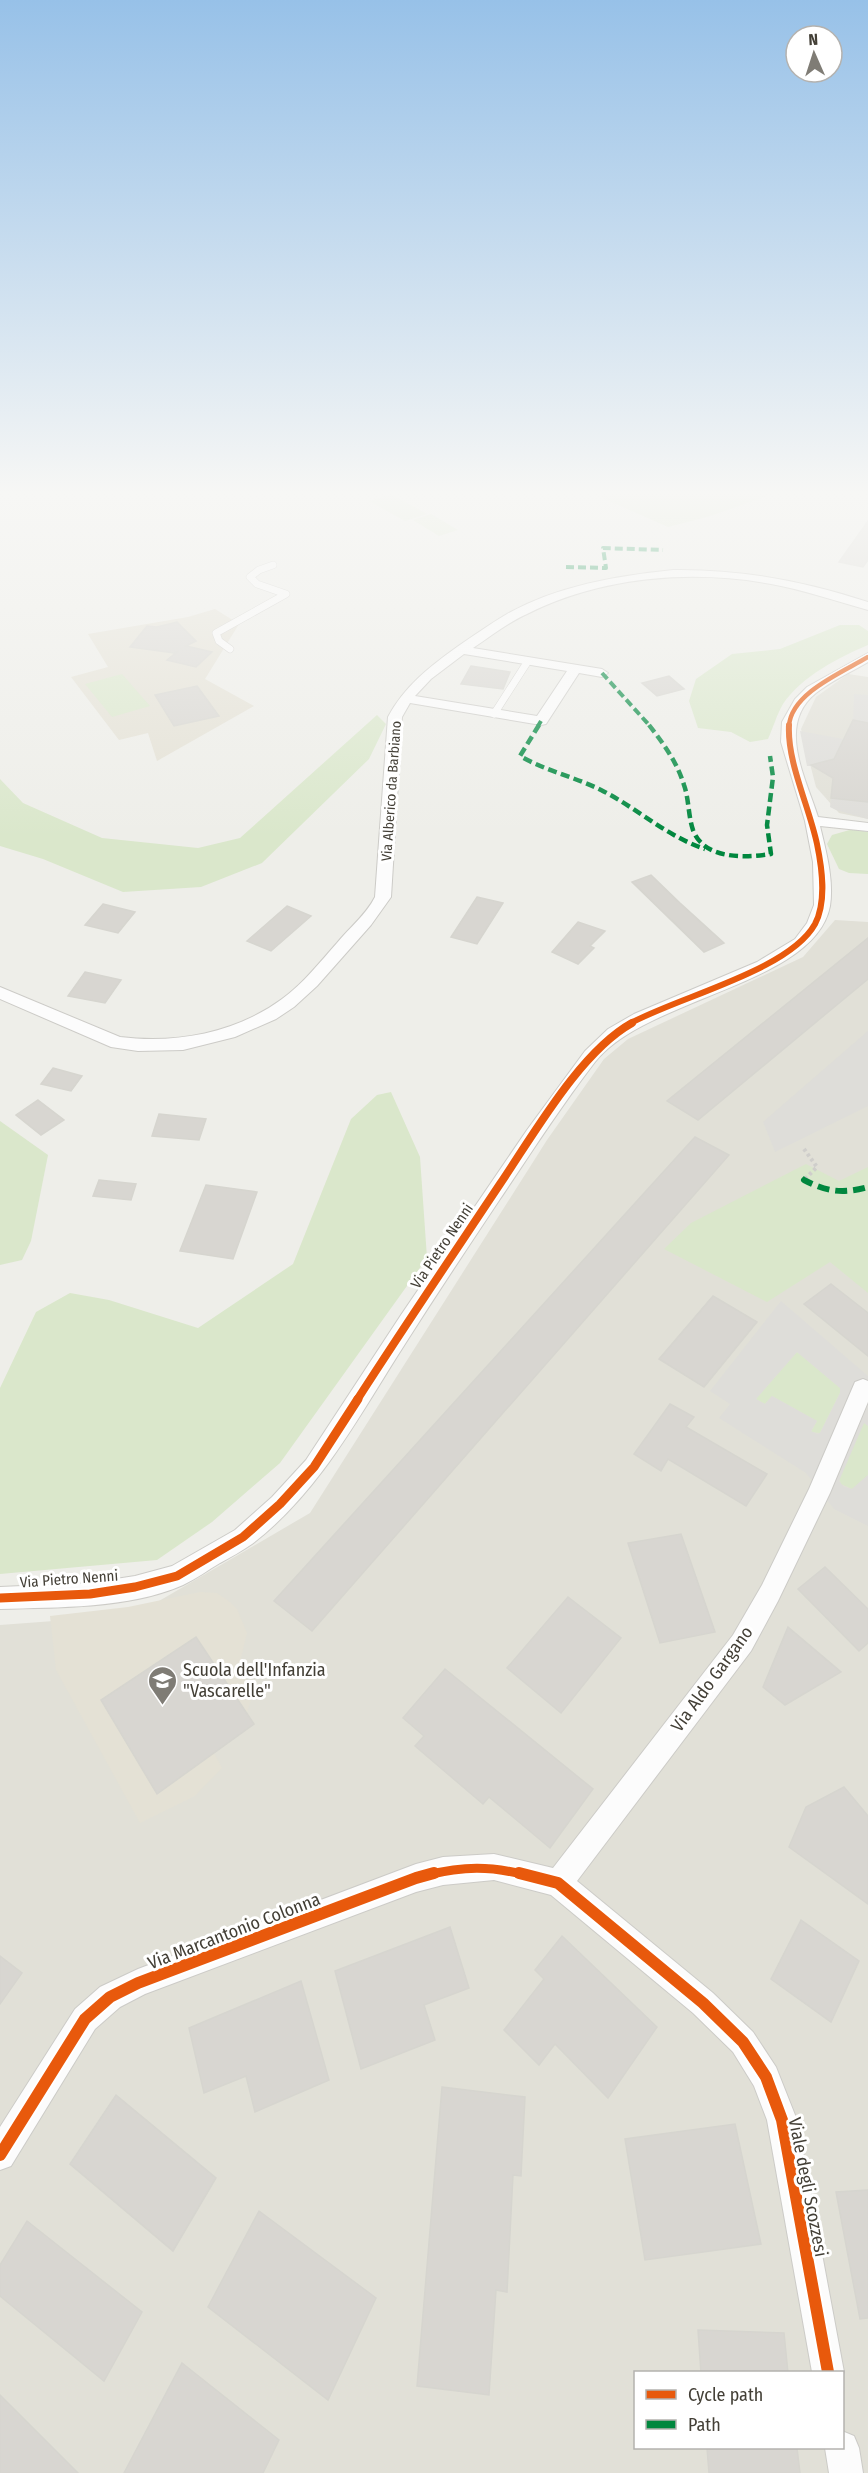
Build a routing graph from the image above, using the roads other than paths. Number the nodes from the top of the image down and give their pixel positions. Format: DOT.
graph roads {
  1 [pos="266,605"];
  2 [pos="536,605"];
  3 [pos="854,605"];
  4 [pos="868,612"];
  5 [pos="230,649"];
  6 [pos="462,650"];
  7 [pos="868,657"];
  8 [pos="528,661"];
  9 [pos="575,669"];
  10 [pos="602,673"];
  11 [pos="405,698"];
  12 [pos="494,714"];
  13 [pos="812,821"];
  14 [pos="868,827"];
  15 [pos="0,993"];
  16 [pos="863,1388"];
  17 [pos="0,1598"];
  18 [pos="558,1883"];
  19 [pos="0,2155"];
  20 [pos="828,2371"];
  21 [pos="842,2449"];
  22 [pos="846,2473"];
  1 -- 5 [label="lane"];
  2 -- 6 [label="street, Via Alberico da Barbiano"];
  3 -- 4 [label="street, Via Alberico da Barbiano"];
  6 -- 8 [label="street"];
  6 -- 11 [label="street, Via Alberico da Barbiano"];
  7 -- 13 [label="street, Via Pietro Nenni"];
  8 -- 9 [label="street"];
  8 -- 12 [label="lane"];
  9 -- 10 [label="street"];
  9 -- 12 [label="street"];
  11 -- 12 [label="street"];
  11 -- 15 [label="street, Via Alberico da Barbiano"];
  13 -- 14 [label="street"];
  13 -- 17 [label="street, Via Pietro Nenni"];
  16 -- 18 [label="street, Via Aldo Gargano"];
  18 -- 19 [label="street, Via Marcantonio Colonna"];
  18 -- 20 [label="street, Viale degli Scozzesi"];
  21 -- 22 [label="street"];
}
